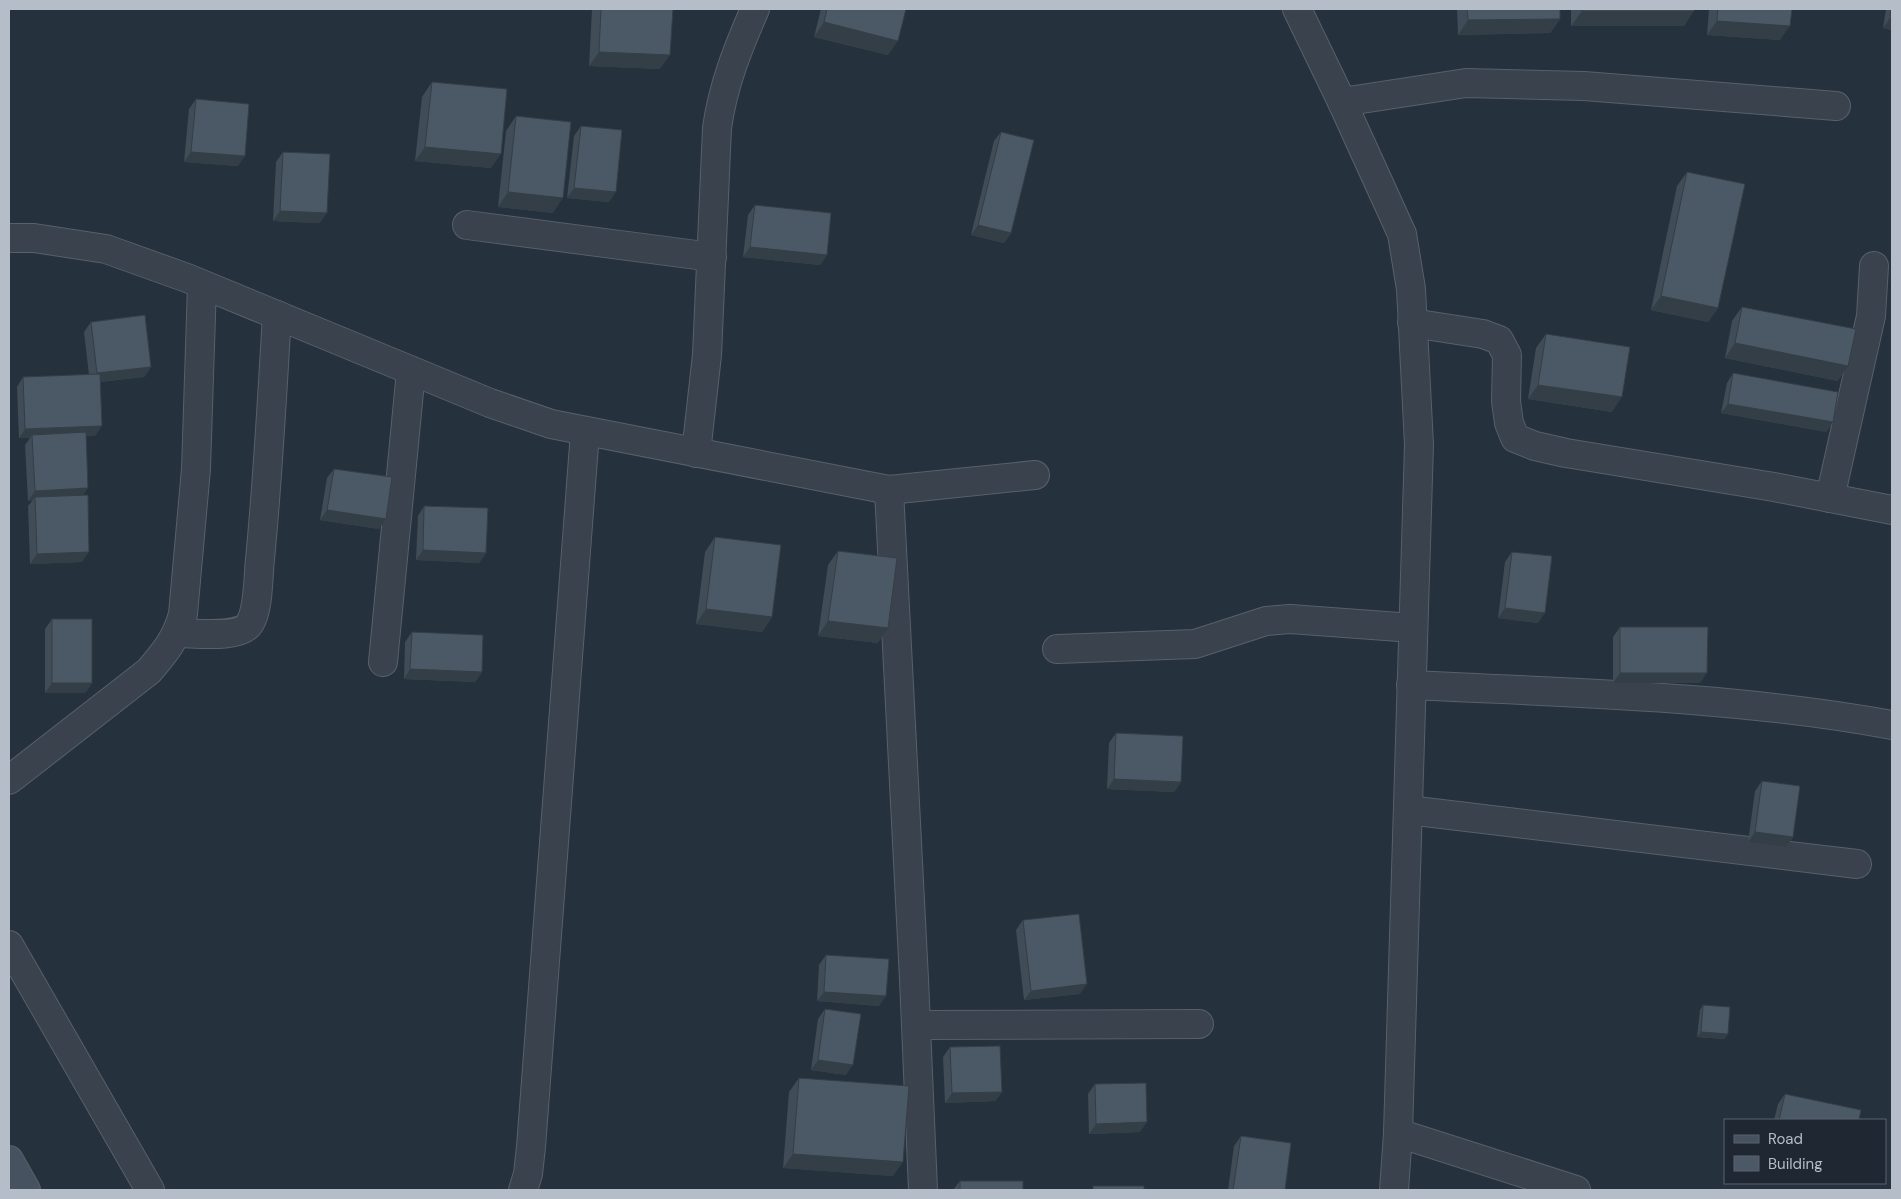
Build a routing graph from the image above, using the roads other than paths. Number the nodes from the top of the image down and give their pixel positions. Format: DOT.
graph roads {
  1 [pos="755,9"];
  2 [pos="1297,9"];
  3 [pos="1342,102"];
  4 [pos="1836,106"];
  5 [pos="467,225"];
  6 [pos="9,238"];
  7 [pos="712,257"];
  8 [pos="1874,266"];
  9 [pos="202,284"];
  10 [pos="277,315"];
  11 [pos="1412,323"];
  12 [pos="411,371"];
  13 [pos="585,432"];
  14 [pos="696,453"];
  15 [pos="1035,475"];
  16 [pos="889,490"];
  17 [pos="1830,498"];
  18 [pos="1892,510"];
  19 [pos="1413,628"];
  20 [pos="178,633"];
  21 [pos="1057,649"];
  22 [pos="383,662"];
  23 [pos="1411,685"];
  24 [pos="1892,725"];
  25 [pos="9,780"];
  26 [pos="1408,810"];
  27 [pos="1857,864"];
  28 [pos="9,945"];
  29 [pos="1199,1024"];
  30 [pos="916,1025"];
  31 [pos="1398,1133"];
  32 [pos="9,1160"];
  33 [pos="26,1190"];
  34 [pos="150,1190"];
  35 [pos="523,1190"];
  36 [pos="922,1190"];
  37 [pos="1394,1190"];
  38 [pos="1576,1190"];
  1 -- 7 [label="street"];
  2 -- 3 [label="street"];
  3 -- 4 [label="street"];
  3 -- 11 [label="street"];
  5 -- 7 [label="street"];
  6 -- 9 [label="street"];
  7 -- 14 [label="street"];
  8 -- 17 [label="street"];
  9 -- 10 [label="street"];
  9 -- 20 [label="street"];
  10 -- 12 [label="street"];
  10 -- 20 [label="street"];
  11 -- 17 [label="street"];
  11 -- 19 [label="street"];
  12 -- 13 [label="street"];
  12 -- 22 [label="street"];
  13 -- 14 [label="street"];
  13 -- 35 [label="street"];
  14 -- 16 [label="street"];
  15 -- 16 [label="street"];
  16 -- 30 [label="street"];
  17 -- 18 [label="street"];
  19 -- 21 [label="street"];
  19 -- 23 [label="street"];
  20 -- 25 [label="street"];
  23 -- 24 [label="street"];
  23 -- 26 [label="street"];
  26 -- 27 [label="street"];
  26 -- 31 [label="street"];
  28 -- 34 [label="street"];
  29 -- 30 [label="street"];
  30 -- 36 [label="street"];
  31 -- 37 [label="street"];
  31 -- 38 [label="street"];
  32 -- 33 [label="main road"];
}
